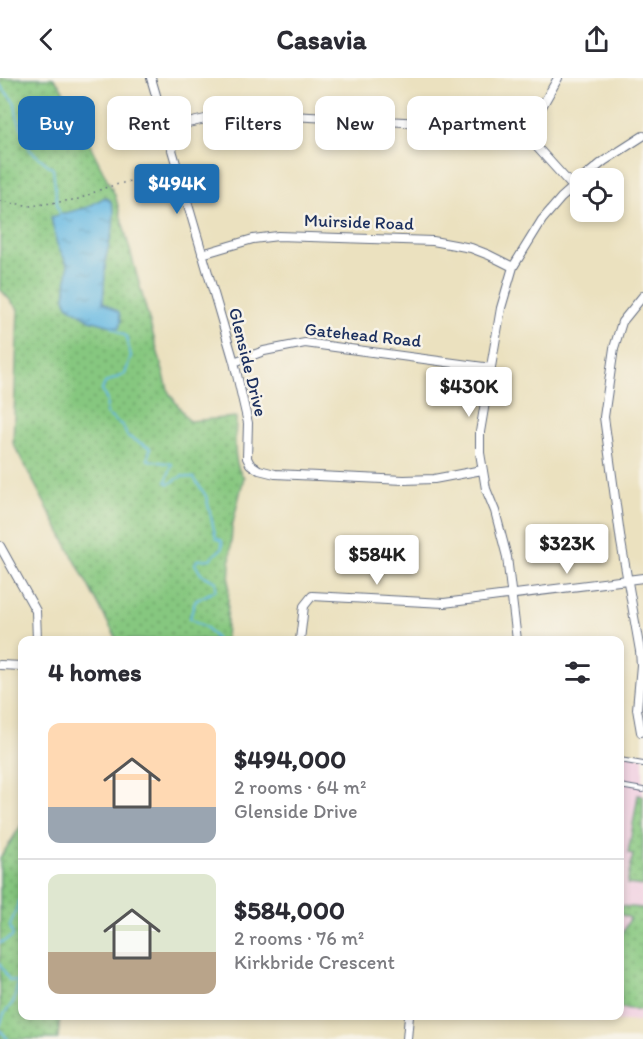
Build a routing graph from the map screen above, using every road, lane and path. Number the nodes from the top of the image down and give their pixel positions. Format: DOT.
graph roads {
  1 [pos="151,78"];
  2 [pos="558,78"];
  3 [pos="156,96"];
  4 [pos="547,98"];
  5 [pos="407,121"];
  6 [pos="191,122"];
  7 [pos="643,136"];
  8 [pos="172,150"];
  9 [pos="540,150"];
  10 [pos="178,168"];
  11 [pos="596,168"];
  12 [pos="570,184"];
  13 [pos="570,190"];
  14 [pos="0,201"];
  15 [pos="202,254"];
  16 [pos="513,267"];
  17 [pos="643,296"];
  18 [pos="234,362"];
  19 [pos="491,368"];
  20 [pos="482,470"];
  21 [pos="0,546"];
  22 [pos="643,578"];
  23 [pos="627,580"];
  24 [pos="512,596"];
  25 [pos="37,636"];
  26 [pos="300,636"];
  27 [pos="517,636"];
  28 [pos="0,665"];
  29 [pos="18,666"];
  30 [pos="641,732"];
  31 [pos="624,761"];
  32 [pos="643,764"];
  33 [pos="624,787"];
  34 [pos="643,790"];
  35 [pos="408,1020"];
  36 [pos="406,1039"];
  1 -- 3 [label="street, Glenside Drive"];
  2 -- 4 [label="street"];
  5 -- 6 [label="street"];
  7 -- 11 [label="street"];
  8 -- 10 [label="street, Glenside Drive"];
  9 -- 12 [label="street"];
  10 -- 14 [label="path"];
  10 -- 15 [label="street, Glenside Drive"];
  13 -- 16 [label="street"];
  15 -- 16 [label="street, Muirside Road"];
  15 -- 18 [label="street, Glenside Drive"];
  16 -- 19 [label="street"];
  17 -- 23 [label="street"];
  18 -- 19 [label="street, Gatehead Road"];
  18 -- 20 [label="street, Glenside Drive"];
  19 -- 20 [label="street"];
  20 -- 24 [label="street"];
  21 -- 25 [label="street"];
  22 -- 23 [label="street"];
  23 -- 24 [label="street"];
  23 -- 30 [label="street"];
  24 -- 26 [label="street"];
  24 -- 27 [label="street"];
  28 -- 29 [label="street"];
  31 -- 32 [label="lane"];
  33 -- 34 [label="lane"];
  35 -- 36 [label="street"];
}
